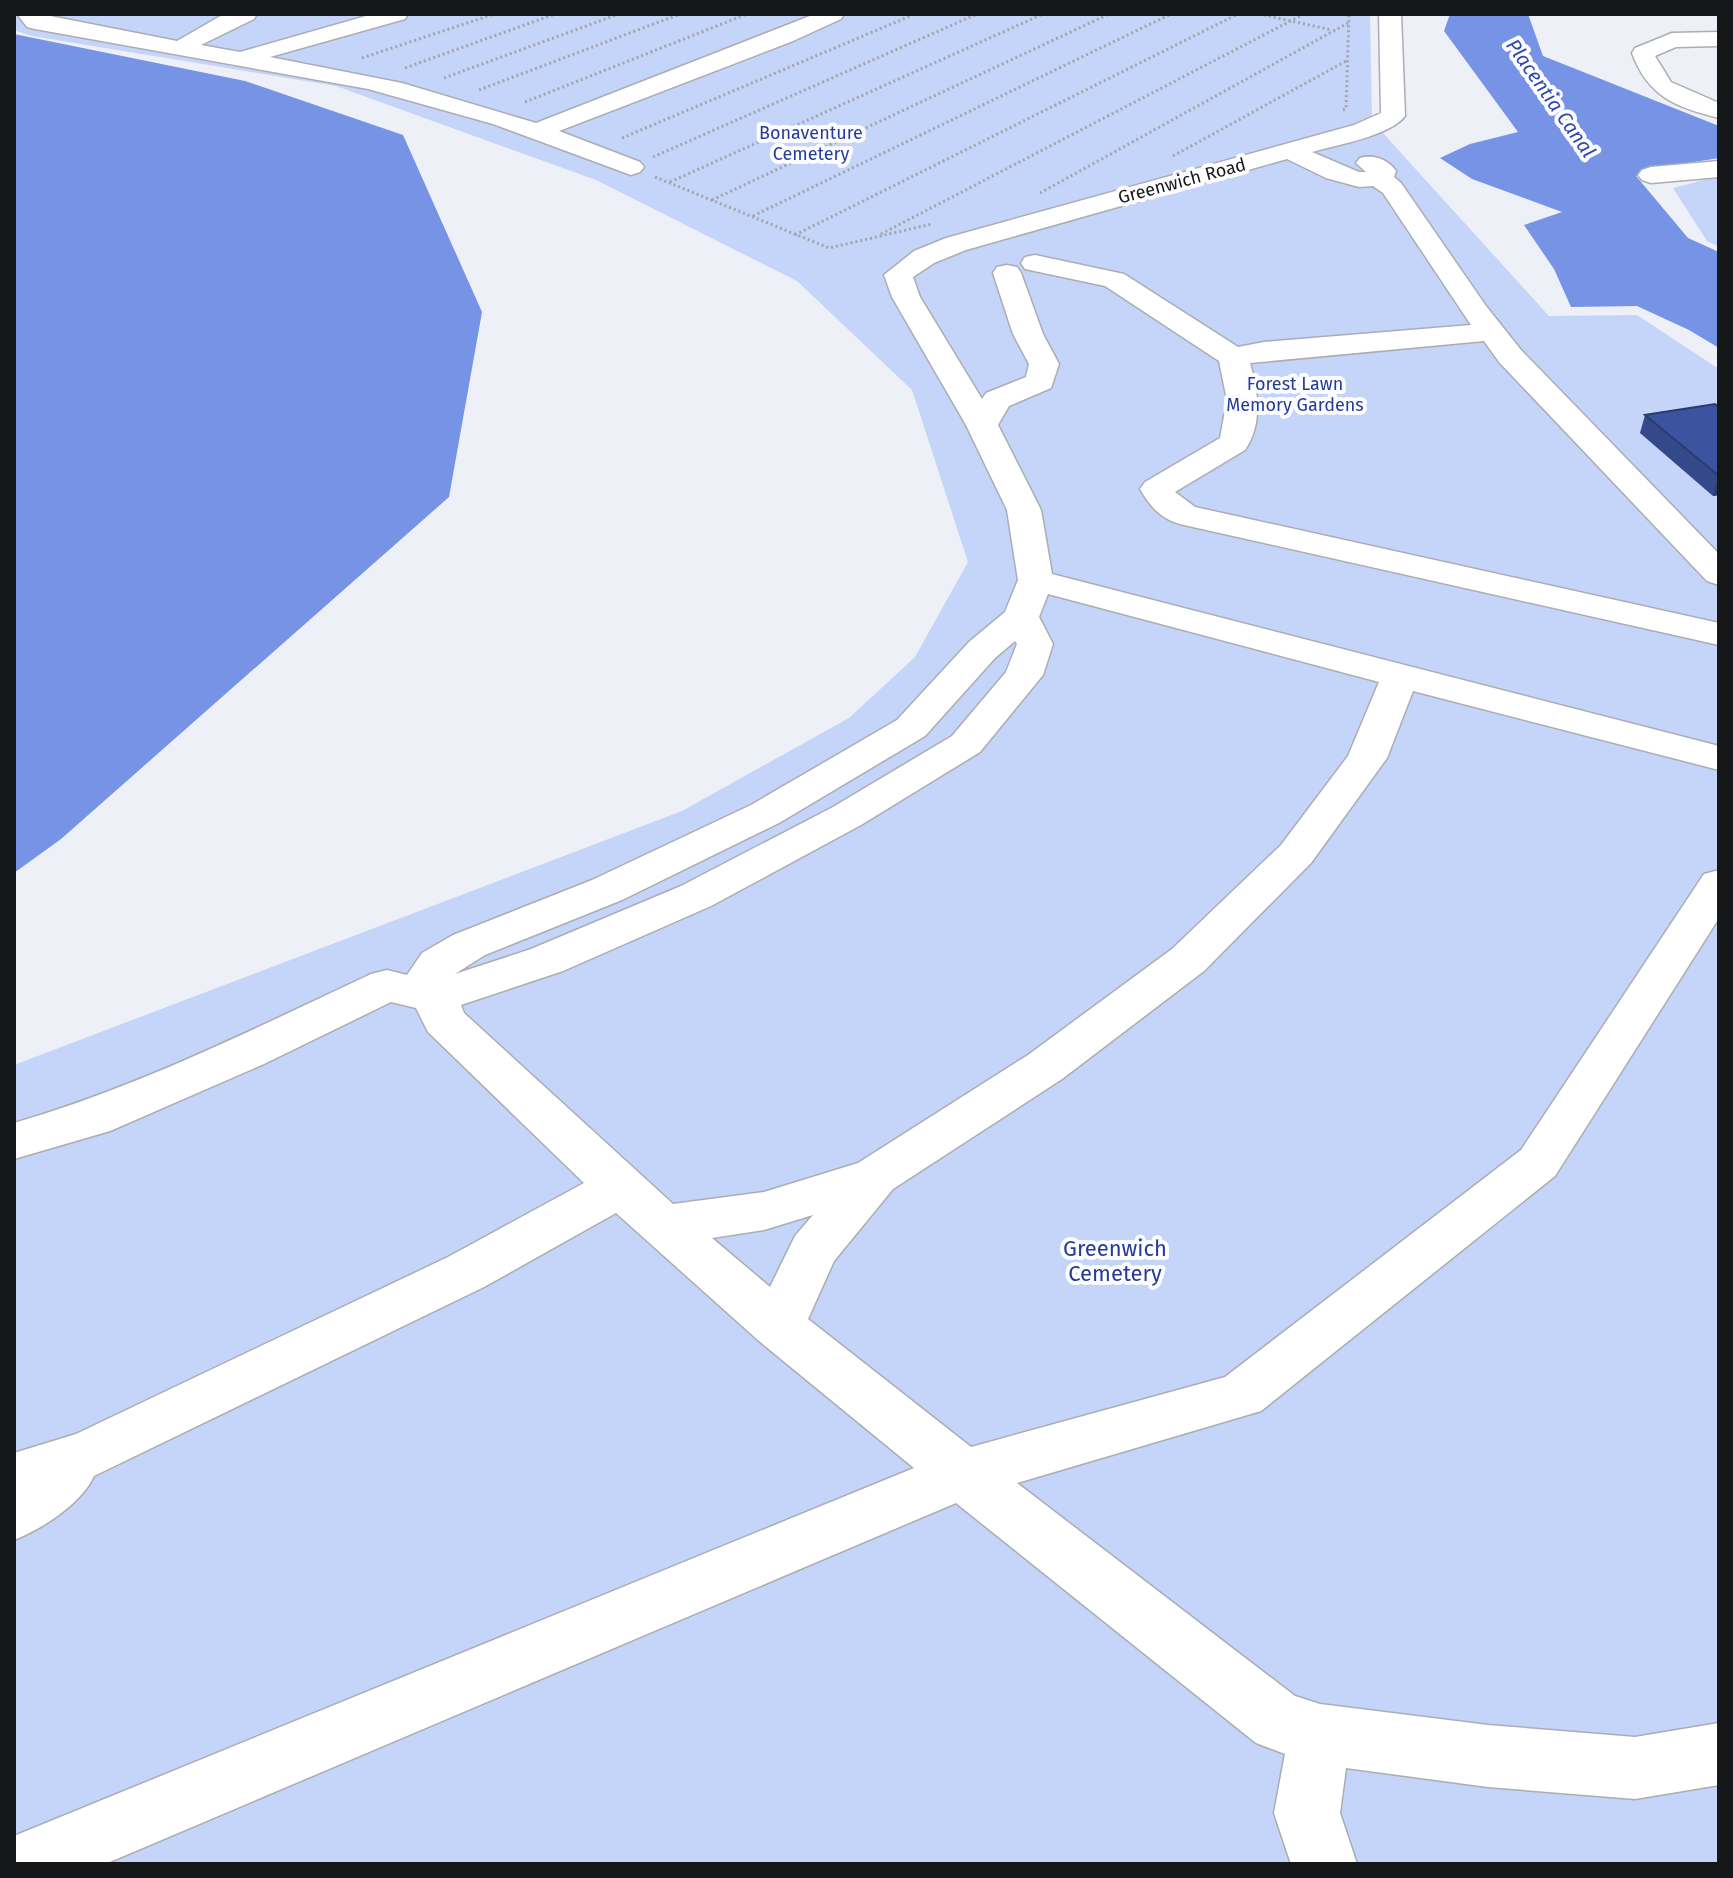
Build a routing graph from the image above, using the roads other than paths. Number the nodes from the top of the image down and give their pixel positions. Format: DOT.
graph roads {
  1 [pos="28,14"];
  2 [pos="246,14"];
  3 [pos="397,14"];
  4 [pos="833,14"];
  5 [pos="1390,14"];
  6 [pos="1719,21"];
  7 [pos="1707,39"];
  8 [pos="180,48"];
  9 [pos="238,58"];
  10 [pos="1719,111"];
  11 [pos="536,131"];
  12 [pos="1322,142"];
  13 [pos="1290,151"];
  14 [pos="631,167"];
  15 [pos="1719,169"];
  16 [pos="1651,175"];
  17 [pos="1379,178"];
  18 [pos="1007,256"];
  19 [pos="1491,332"];
  20 [pos="1233,357"];
  21 [pos="982,425"];
  22 [pos="1719,574"];
  23 [pos="1029,598"];
  24 [pos="1719,634"];
  25 [pos="1400,676"];
  26 [pos="1719,758"];
  27 [pos="1719,884"];
  28 [pos="434,997"];
  29 [pos="14,1141"];
  30 [pos="875,1176"];
  31 [pos="620,1187"];
  32 [pos="662,1225"];
  33 [pos="778,1326"];
  34 [pos="91,1453"];
  35 [pos="963,1474"];
  36 [pos="14,1478"];
  37 [pos="14,1514"];
  38 [pos="1320,1734"];
  39 [pos="1719,1754"];
  40 [pos="26,1864"];
  41 [pos="1324,1864"];
  1 -- 8 [label="street"];
  2 -- 8 [label="street"];
  3 -- 9 [label="street"];
  4 -- 11 [label="street"];
  5 -- 12 [label="street, Greenwich Road"];
  6 -- 7 [label="street"];
  7 -- 10 [label="street"];
  8 -- 9 [label="street"];
  9 -- 11 [label="street"];
  11 -- 14 [label="street"];
  12 -- 13 [label="street, Greenwich Road"];
  12 -- 17 [label="street"];
  13 -- 17 [label="street"];
  13 -- 18 [label="street, Greenwich Road"];
  15 -- 16 [label="street"];
  17 -- 19 [label="street"];
  18 -- 20 [label="street"];
  18 -- 21 [label="street"];
  18 -- 21 [label="street"];
  19 -- 20 [label="street"];
  19 -- 22 [label="street"];
  20 -- 24 [label="street"];
  21 -- 23 [label="street"];
  23 -- 25 [label="street"];
  23 -- 28 [label="street"];
  25 -- 26 [label="street"];
  25 -- 30 [label="street"];
  27 -- 35 [label="street"];
  28 -- 29 [label="street"];
  28 -- 31 [label="street"];
  30 -- 32 [label="street"];
  30 -- 33 [label="street"];
  31 -- 32 [label="street"];
  31 -- 34 [label="street"];
  32 -- 33 [label="street"];
  33 -- 35 [label="street"];
  34 -- 36 [label="street"];
  34 -- 37 [label="street"];
  35 -- 38 [label="street"];
  35 -- 40 [label="street"];
  38 -- 39 [label="street"];
  38 -- 41 [label="street"];
}
